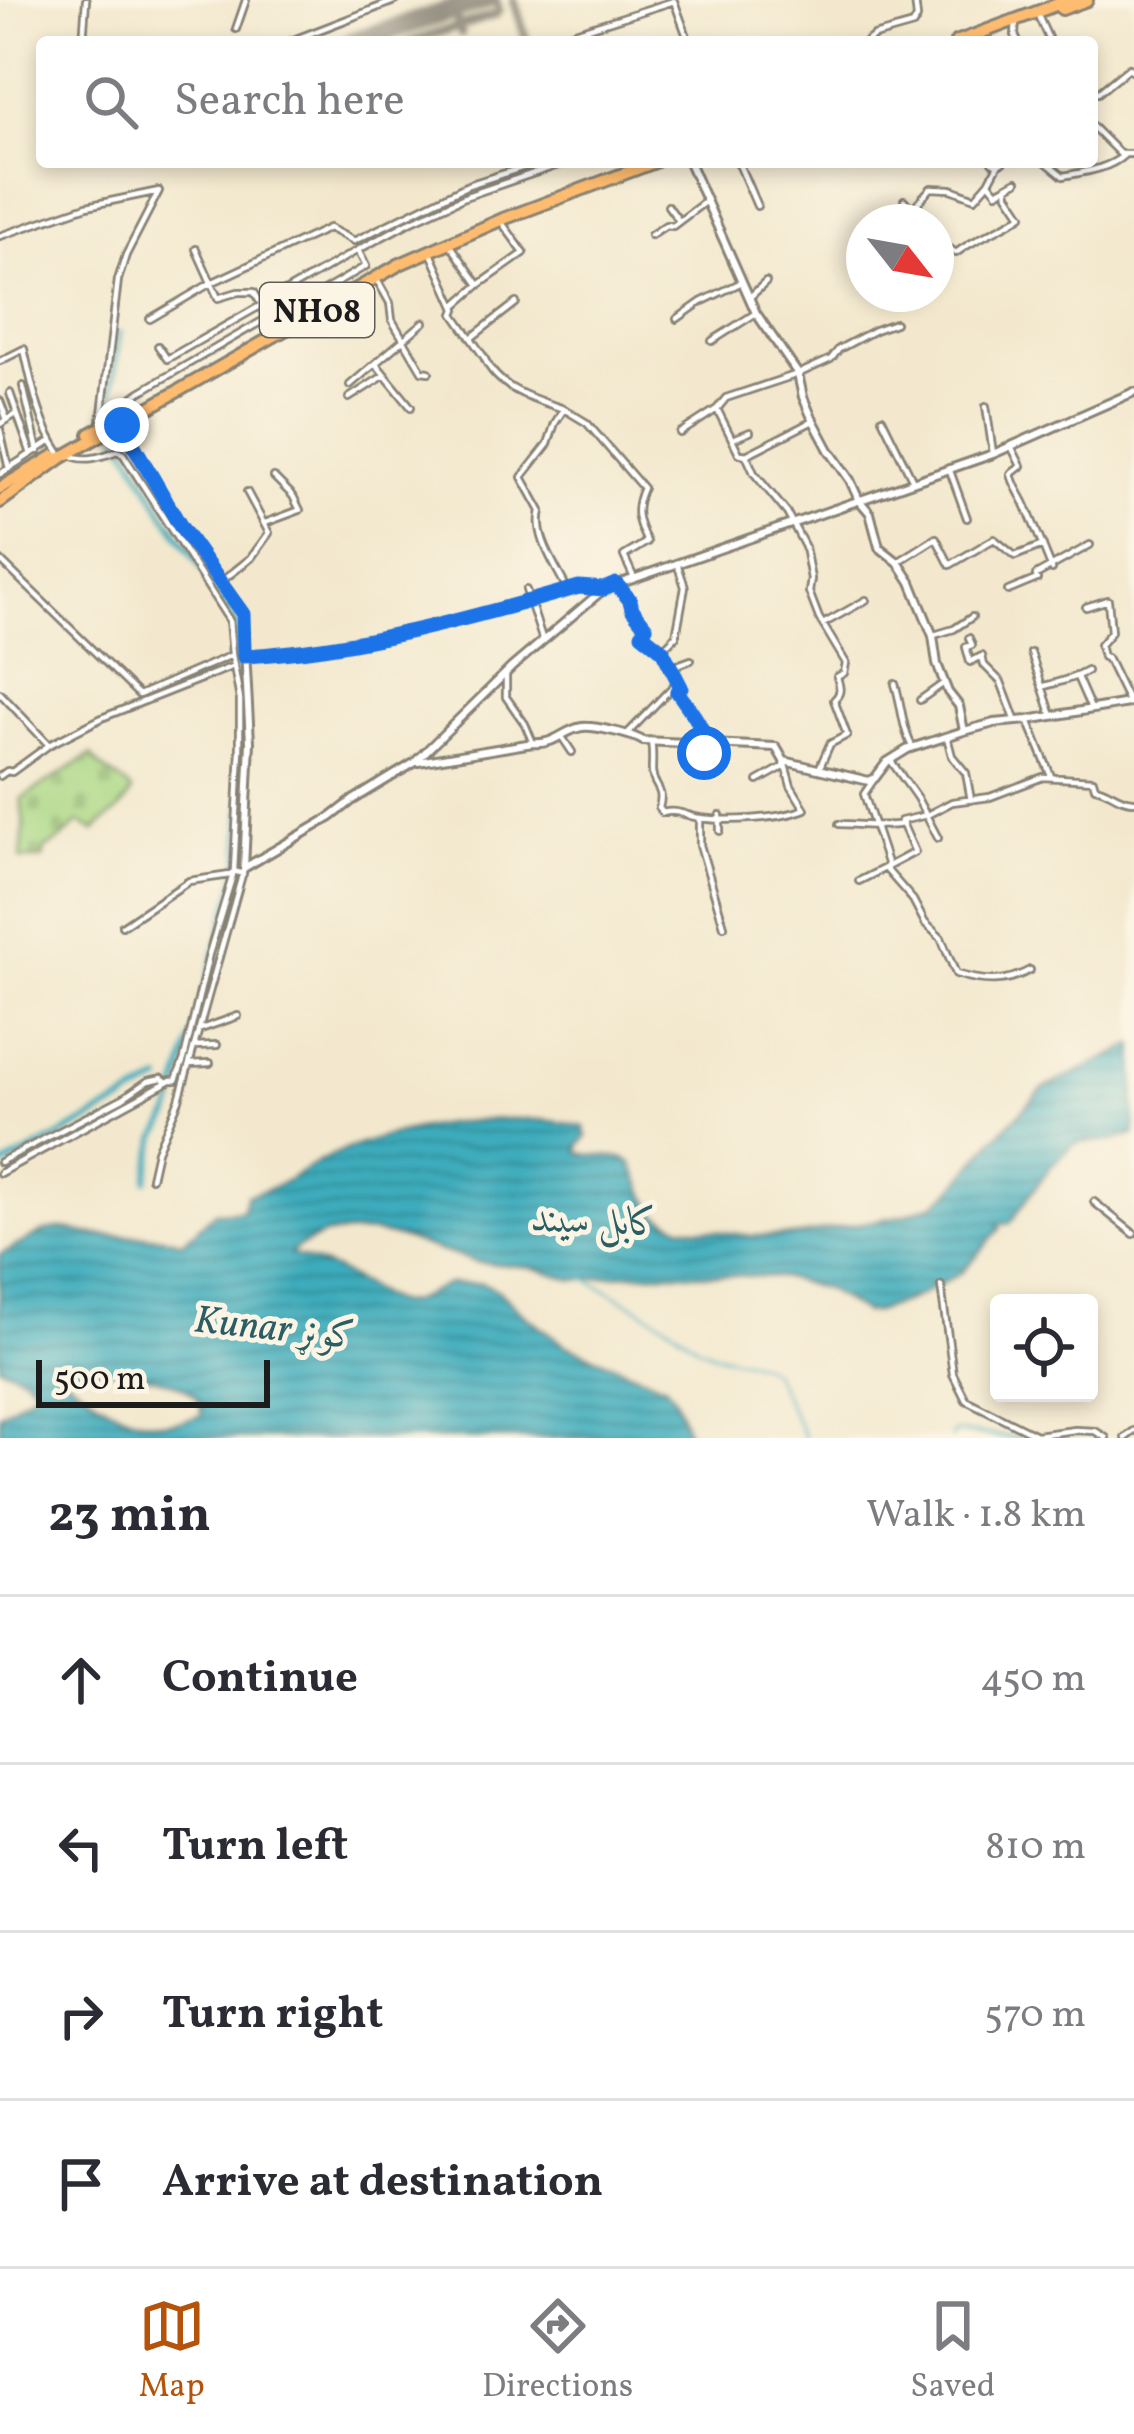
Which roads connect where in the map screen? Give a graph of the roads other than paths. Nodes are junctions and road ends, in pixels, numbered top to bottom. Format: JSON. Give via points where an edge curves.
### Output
{"nodes":[{"id":1,"x":86,"y":0,"type":"edge"},
{"id":2,"x":246,"y":0,"type":"edge"},
{"id":3,"x":397,"y":0,"type":"edge"},
{"id":4,"x":915,"y":0,"type":"edge"},
{"id":5,"x":1069,"y":0,"type":"edge"},
{"id":6,"x":1088,"y":0,"type":"edge"},
{"id":7,"x":1039,"y":18,"type":"junction"},
{"id":8,"x":1016,"y":23,"type":"junction"},
{"id":9,"x":236,"y":29,"type":"dead end"},
{"id":10,"x":83,"y":36,"type":"edge"},
{"id":11,"x":304,"y":36,"type":"edge"},
{"id":12,"x":566,"y":36,"type":"edge"},
{"id":13,"x":687,"y":36,"type":"edge"},
{"id":14,"x":874,"y":36,"type":"edge"},
{"id":15,"x":975,"y":36,"type":"edge"},
{"id":16,"x":988,"y":36,"type":"edge"},
{"id":17,"x":1015,"y":36,"type":"edge"},
{"id":18,"x":1047,"y":36,"type":"edge"},
{"id":19,"x":1134,"y":72,"type":"edge"},
{"id":20,"x":1098,"y":93,"type":"edge"},
{"id":21,"x":1098,"y":132,"type":"edge"},
{"id":22,"x":1134,"y":154,"type":"edge"},
{"id":23,"x":1124,"y":155,"type":"junction"},
{"id":24,"x":521,"y":168,"type":"edge"},
{"id":25,"x":549,"y":168,"type":"edge"},
{"id":26,"x":619,"y":168,"type":"edge"},
{"id":27,"x":639,"y":168,"type":"edge"},
{"id":28,"x":691,"y":168,"type":"edge"},
{"id":29,"x":741,"y":168,"type":"edge"},
{"id":30,"x":996,"y":168,"type":"edge"},
{"id":31,"x":1053,"y":168,"type":"edge"},
{"id":32,"x":1098,"y":168,"type":"edge"},
{"id":33,"x":1098,"y":168,"type":"edge"},
{"id":34,"x":1017,"y":181,"type":"dead end"},
{"id":35,"x":989,"y":182,"type":"junction"},
{"id":36,"x":1007,"y":187,"type":"junction"},
{"id":37,"x":706,"y":200,"type":"junction"},
{"id":38,"x":904,"y":200,"type":"dead end"},
{"id":39,"x":909,"y":204,"type":"edge"},
{"id":40,"x":917,"y":204,"type":"edge"},
{"id":41,"x":668,"y":206,"type":"dead end"},
{"id":42,"x":757,"y":206,"type":"dead end"},
{"id":43,"x":500,"y":220,"type":"junction"},
{"id":44,"x":679,"y":221,"type":"junction"},
{"id":45,"x":651,"y":235,"type":"dead end"},
{"id":46,"x":0,"y":236,"type":"edge"},
{"id":47,"x":449,"y":242,"type":"junction"},
{"id":48,"x":196,"y":249,"type":"dead end"},
{"id":49,"x":358,"y":250,"type":"junction"},
{"id":50,"x":430,"y":250,"type":"junction"},
{"id":51,"x":954,"y":252,"type":"edge"},
{"id":52,"x":376,"y":278,"type":"junction"},
{"id":53,"x":742,"y":282,"type":"junction"},
{"id":54,"x":766,"y":282,"type":"dead end"},
{"id":55,"x":211,"y":283,"type":"junction"},
{"id":56,"x":479,"y":284,"type":"junction"},
{"id":57,"x":749,"y":298,"type":"junction"},
{"id":58,"x":515,"y":303,"type":"dead end"},
{"id":59,"x":263,"y":305,"type":"junction"},
{"id":60,"x":455,"y":307,"type":"junction"},
{"id":61,"x":756,"y":314,"type":"junction"},
{"id":62,"x":269,"y":316,"type":"junction"},
{"id":63,"x":150,"y":319,"type":"dead end"},
{"id":64,"x":677,"y":320,"type":"dead end"},
{"id":65,"x":424,"y":322,"type":"dead end"},
{"id":66,"x":896,"y":323,"type":"dead end"},
{"id":67,"x":471,"y":338,"type":"junction"},
{"id":68,"x":403,"y":341,"type":"junction"},
{"id":69,"x":712,"y":341,"type":"dead end"},
{"id":70,"x":158,"y":346,"type":"dead end"},
{"id":71,"x":0,"y":361,"type":"edge"},
{"id":72,"x":376,"y":364,"type":"junction"},
{"id":73,"x":429,"y":373,"type":"dead end"},
{"id":74,"x":798,"y":374,"type":"junction"},
{"id":75,"x":385,"y":375,"type":"junction"},
{"id":76,"x":350,"y":385,"type":"dead end"},
{"id":77,"x":22,"y":386,"type":"dead end"},
{"id":78,"x":1134,"y":392,"type":"edge"},
{"id":79,"x":10,"y":393,"type":"dead end"},
{"id":80,"x":349,"y":398,"type":"dead end"},
{"id":81,"x":0,"y":401,"type":"edge"},
{"id":82,"x":37,"y":403,"type":"junction"},
{"id":83,"x":411,"y":406,"type":"dead end"},
{"id":84,"x":986,"y":406,"type":"dead end"},
{"id":85,"x":27,"y":408,"type":"junction"},
{"id":86,"x":564,"y":409,"type":"junction"},
{"id":87,"x":717,"y":409,"type":"junction"},
{"id":88,"x":19,"y":413,"type":"junction"},
{"id":89,"x":124,"y":417,"type":"junction"},
{"id":90,"x":882,"y":418,"type":"dead end"},
{"id":91,"x":813,"y":421,"type":"junction"},
{"id":92,"x":2,"y":425,"type":"edge"},
{"id":93,"x":101,"y":428,"type":"junction"},
{"id":94,"x":750,"y":432,"type":"dead end"},
{"id":95,"x":680,"y":433,"type":"dead end"},
{"id":96,"x":733,"y":439,"type":"junction"},
{"id":97,"x":1011,"y":446,"type":"junction"},
{"id":98,"x":61,"y":449,"type":"junction"},
{"id":99,"x":35,"y":452,"type":"junction"},
{"id":100,"x":993,"y":454,"type":"junction"},
{"id":101,"x":746,"y":455,"type":"junction"},
{"id":102,"x":950,"y":468,"type":"junction"},
{"id":103,"x":9,"y":469,"type":"junction"},
{"id":104,"x":274,"y":477,"type":"dead end"},
{"id":105,"x":1,"y":478,"type":"edge"},
{"id":106,"x":913,"y":481,"type":"junction"},
{"id":107,"x":248,"y":492,"type":"dead end"},
{"id":108,"x":859,"y":500,"type":"junction"},
{"id":109,"x":0,"y":502,"type":"edge"},
{"id":110,"x":967,"y":518,"type":"dead end"},
{"id":111,"x":265,"y":523,"type":"junction"},
{"id":112,"x":793,"y":524,"type":"junction"},
{"id":113,"x":1043,"y":545,"type":"junction"},
{"id":114,"x":1090,"y":545,"type":"dead end"},
{"id":115,"x":0,"y":560,"type":"edge"},
{"id":116,"x":677,"y":562,"type":"junction"},
{"id":117,"x":898,"y":562,"type":"junction"},
{"id":118,"x":1051,"y":567,"type":"junction"},
{"id":119,"x":634,"y":578,"type":"junction"},
{"id":120,"x":220,"y":583,"type":"junction"},
{"id":121,"x":616,"y":584,"type":"junction"},
{"id":122,"x":604,"y":589,"type":"junction"},
{"id":123,"x":526,"y":590,"type":"dead end"},
{"id":124,"x":568,"y":590,"type":"junction"},
{"id":125,"x":1008,"y":591,"type":"dead end"},
{"id":126,"x":529,"y":600,"type":"junction"},
{"id":127,"x":866,"y":600,"type":"dead end"},
{"id":128,"x":1086,"y":607,"type":"dead end"},
{"id":129,"x":972,"y":617,"type":"dead end"},
{"id":130,"x":823,"y":625,"type":"junction"},
{"id":131,"x":932,"y":635,"type":"junction"},
{"id":132,"x":969,"y":638,"type":"dead end"},
{"id":133,"x":543,"y":641,"type":"junction"},
{"id":134,"x":662,"y":650,"type":"junction"},
{"id":135,"x":1031,"y":652,"type":"dead end"},
{"id":136,"x":232,"y":656,"type":"junction"},
{"id":137,"x":244,"y":656,"type":"junction"},
{"id":138,"x":692,"y":660,"type":"dead end"},
{"id":139,"x":233,"y":667,"type":"junction"},
{"id":140,"x":669,"y":668,"type":"junction"},
{"id":141,"x":1087,"y":670,"type":"dead end"},
{"id":142,"x":506,"y":673,"type":"junction"},
{"id":143,"x":1077,"y":676,"type":"junction"},
{"id":144,"x":677,"y":682,"type":"junction"},
{"id":145,"x":944,"y":683,"type":"junction"},
{"id":146,"x":896,"y":684,"type":"dead end"},
{"id":147,"x":1042,"y":687,"type":"junction"},
{"id":148,"x":0,"y":693,"type":"edge"},
{"id":149,"x":920,"y":700,"type":"dead end"},
{"id":150,"x":1132,"y":703,"type":"edge"},
{"id":151,"x":1090,"y":709,"type":"junction"},
{"id":152,"x":1052,"y":716,"type":"junction"},
{"id":153,"x":1015,"y":720,"type":"junction"},
{"id":154,"x":1028,"y":720,"type":"junction"},
{"id":155,"x":964,"y":731,"type":"junction"},
{"id":156,"x":628,"y":733,"type":"junction"},
{"id":157,"x":946,"y":736,"type":"junction"},
{"id":158,"x":562,"y":737,"type":"junction"},
{"id":159,"x":651,"y":741,"type":"junction"},
{"id":160,"x":704,"y":742,"type":"junction"},
{"id":161,"x":533,"y":743,"type":"junction"},
{"id":162,"x":50,"y":745,"type":"junction"},
{"id":163,"x":913,"y":748,"type":"junction"},
{"id":164,"x":572,"y":752,"type":"dead end"},
{"id":165,"x":784,"y":761,"type":"junction"},
{"id":166,"x":891,"y":761,"type":"junction"},
{"id":167,"x":415,"y":763,"type":"junction"},
{"id":168,"x":819,"y":769,"type":"junction"},
{"id":169,"x":715,"y":772,"type":"dead end"},
{"id":170,"x":0,"y":776,"type":"edge"},
{"id":171,"x":875,"y":778,"type":"junction"},
{"id":172,"x":1052,"y":778,"type":"junction"},
{"id":173,"x":758,"y":781,"type":"dead end"},
{"id":174,"x":971,"y":800,"type":"junction"},
{"id":175,"x":1134,"y":800,"type":"edge"},
{"id":176,"x":927,"y":815,"type":"junction"},
{"id":177,"x":719,"y":817,"type":"junction"},
{"id":178,"x":700,"y":818,"type":"junction"},
{"id":179,"x":872,"y":822,"type":"junction"},
{"id":180,"x":839,"y":824,"type":"dead end"},
{"id":181,"x":903,"y":824,"type":"junction"},
{"id":182,"x":720,"y":831,"type":"dead end"},
{"id":183,"x":938,"y":838,"type":"dead end"},
{"id":184,"x":886,"y":867,"type":"junction"},
{"id":185,"x":234,"y":871,"type":"junction"},
{"id":186,"x":244,"y":871,"type":"junction"},
{"id":187,"x":859,"y":880,"type":"dead end"},
{"id":188,"x":122,"y":926,"type":"dead end"},
{"id":189,"x":724,"y":926,"type":"dead end"},
{"id":190,"x":1030,"y":970,"type":"dead end"},
{"id":191,"x":238,"y":1016,"type":"dead end"},
{"id":192,"x":198,"y":1030,"type":"junction"},
{"id":193,"x":217,"y":1045,"type":"dead end"},
{"id":194,"x":194,"y":1046,"type":"junction"},
{"id":195,"x":210,"y":1063,"type":"dead end"},
{"id":196,"x":189,"y":1064,"type":"junction"},
{"id":197,"x":167,"y":1082,"type":"junction"},
{"id":198,"x":0,"y":1162,"type":"edge"},
{"id":199,"x":0,"y":1173,"type":"edge"},
{"id":200,"x":151,"y":1178,"type":"dead end"},
{"id":201,"x":1094,"y":1202,"type":"dead end"},
{"id":202,"x":1134,"y":1234,"type":"edge"},
{"id":203,"x":941,"y":1286,"type":"dead end"},
{"id":204,"x":1134,"y":1431,"type":"edge"},
{"id":205,"x":1106,"y":1438,"type":"edge"},
{"id":206,"x":1125,"y":1438,"type":"edge"}],
"edges":[{"from":1,"to":10,"type":"street"},
{"from":2,"to":9,"type":"street"},
{"from":3,"to":11,"type":"street"},
{"from":4,"to":14,"type":"street","via":[[913,25]]},
{"from":5,"to":8,"type":"highway"},
{"from":6,"to":7,"type":"highway"},
{"from":7,"to":8,"type":"highway"},
{"from":7,"to":18,"type":"street"},
{"from":8,"to":15,"type":"highway"},
{"from":8,"to":16,"type":"highway"},
{"from":8,"to":17,"type":"street"},
{"from":12,"to":13,"type":"street","via":[[674,1]]},
{"from":19,"to":20,"type":"street"},
{"from":21,"to":23,"type":"street"},
{"from":22,"to":23,"type":"street"},
{"from":23,"to":33,"type":"street"},
{"from":24,"to":55,"type":"street","via":[[354,241],[329,228]]},
{"from":25,"to":49,"type":"street","via":[[467,196]]},
{"from":26,"to":89,"type":"highway","number":"NH08","via":[[398,259]]},
{"from":27,"to":43,"type":"highway","number":"NH08"},
{"from":28,"to":37,"type":"street"},
{"from":29,"to":42,"type":"street"},
{"from":30,"to":35,"type":"street"},
{"from":31,"to":32,"type":"street","via":[[1063,176]]},
{"from":34,"to":36,"type":"street"},
{"from":35,"to":36,"type":"street","via":[[997,193]]},
{"from":35,"to":40,"type":"street","via":[[975,199],[931,188]]},
{"from":36,"to":51,"type":"street","via":[[1022,214]]},
{"from":37,"to":44,"type":"street"},
{"from":37,"to":53,"type":"street"},
{"from":38,"to":39,"type":"street"},
{"from":41,"to":44,"type":"street"},
{"from":43,"to":47,"type":"highway","number":"NH08"},
{"from":43,"to":56,"type":"street","via":[[524,254]]},
{"from":44,"to":45,"type":"street"},
{"from":46,"to":93,"type":"street","via":[[159,191],[118,280]]},
{"from":47,"to":50,"type":"highway","number":"NH08"},
{"from":47,"to":56,"type":"street"},
{"from":48,"to":55,"type":"street"},
{"from":49,"to":59,"type":"street"},
{"from":49,"to":62,"type":"street","via":[[366,266]]},
{"from":50,"to":52,"type":"highway","number":"NH08"},
{"from":50,"to":60,"type":"street"},
{"from":52,"to":68,"type":"street"},
{"from":52,"to":89,"type":"highway","number":"NH08"},
{"from":53,"to":57,"type":"street"},
{"from":53,"to":64,"type":"street"},
{"from":54,"to":57,"type":"street"},
{"from":55,"to":59,"type":"street","via":[[218,298],[254,292]]},
{"from":55,"to":63,"type":"street"},
{"from":56,"to":60,"type":"street"},
{"from":57,"to":61,"type":"street"},
{"from":58,"to":67,"type":"street"},
{"from":59,"to":62,"type":"street"},
{"from":59,"to":70,"type":"street","via":[[167,358]]},
{"from":60,"to":67,"type":"street"},
{"from":61,"to":69,"type":"street"},
{"from":61,"to":74,"type":"street"},
{"from":62,"to":89,"type":"street","via":[[140,392],[124,404]]},
{"from":65,"to":68,"type":"street"},
{"from":66,"to":74,"type":"street"},
{"from":67,"to":86,"type":"street","via":[[504,383]]},
{"from":68,"to":72,"type":"street"},
{"from":68,"to":73,"type":"street"},
{"from":71,"to":82,"type":"street","via":[[24,349]]},
{"from":72,"to":75,"type":"street"},
{"from":72,"to":76,"type":"street"},
{"from":74,"to":87,"type":"street","via":[[726,398]]},
{"from":74,"to":91,"type":"street"},
{"from":75,"to":80,"type":"street"},
{"from":75,"to":83,"type":"street"},
{"from":77,"to":85,"type":"street"},
{"from":78,"to":97,"type":"street"},
{"from":79,"to":88,"type":"street"},
{"from":81,"to":92,"type":"street"},
{"from":82,"to":85,"type":"street"},
{"from":82,"to":98,"type":"street"},
{"from":84,"to":100,"type":"street"},
{"from":85,"to":88,"type":"street"},
{"from":85,"to":99,"type":"street"},
{"from":86,"to":119,"type":"street","via":[[587,423],[643,488],[636,518],[647,542],[624,556]]},
{"from":86,"to":124,"type":"street","via":[[522,477]]},
{"from":87,"to":95,"type":"street"},
{"from":87,"to":96,"type":"street"},
{"from":88,"to":92,"type":"street"},
{"from":88,"to":99,"type":"street"},
{"from":89,"to":93,"type":"highway","number":"NH08"},
{"from":89,"to":98,"type":"highway","number":"NH08"},
{"from":89,"to":120,"type":"street"},
{"from":90,"to":106,"type":"street"},
{"from":91,"to":101,"type":"street"},
{"from":91,"to":108,"type":"street"},
{"from":92,"to":103,"type":"street"},
{"from":93,"to":98,"type":"highway","number":"NH08"},
{"from":94,"to":96,"type":"street"},
{"from":96,"to":101,"type":"street"},
{"from":97,"to":100,"type":"street"},
{"from":97,"to":113,"type":"street","via":[[1021,466],[1011,475],[1015,490]]},
{"from":98,"to":99,"type":"street"},
{"from":98,"to":105,"type":"highway","number":"NH08"},
{"from":98,"to":109,"type":"highway","number":"NH08"},
{"from":98,"to":136,"type":"street","via":[[76,458],[123,454],[229,620]]},
{"from":99,"to":103,"type":"street"},
{"from":100,"to":102,"type":"street"},
{"from":101,"to":112,"type":"street"},
{"from":102,"to":106,"type":"street"},
{"from":102,"to":110,"type":"street"},
{"from":103,"to":105,"type":"street"},
{"from":104,"to":111,"type":"street","via":[[300,510]]},
{"from":106,"to":108,"type":"street"},
{"from":107,"to":111,"type":"street"},
{"from":108,"to":112,"type":"street"},
{"from":108,"to":117,"type":"street","via":[[879,547]]},
{"from":111,"to":120,"type":"street","via":[[269,533],[251,558]]},
{"from":112,"to":116,"type":"street"},
{"from":112,"to":130,"type":"street"},
{"from":113,"to":117,"type":"street","via":[[1015,556],[994,538],[950,565],[936,538]]},
{"from":113,"to":118,"type":"street"},
{"from":114,"to":118,"type":"street"},
{"from":115,"to":136,"type":"street","via":[[139,695]]},
{"from":116,"to":119,"type":"street"},
{"from":116,"to":134,"type":"street","via":[[685,587],[676,636]]},
{"from":117,"to":131,"type":"street"},
{"from":118,"to":125,"type":"street"},
{"from":119,"to":121,"type":"street"},
{"from":120,"to":137,"type":"street","via":[[243,614]]},
{"from":121,"to":122,"type":"street"},
{"from":121,"to":134,"type":"street","via":[[646,627],[642,634]]},
{"from":122,"to":124,"type":"street"},
{"from":122,"to":133,"type":"street"},
{"from":123,"to":126,"type":"street"},
{"from":124,"to":126,"type":"street"},
{"from":126,"to":133,"type":"street"},
{"from":126,"to":137,"type":"street","via":[[395,634]]},
{"from":127,"to":130,"type":"street"},
{"from":128,"to":150,"type":"street","via":[[1108,600],[1111,632],[1100,645]]},
{"from":129,"to":131,"type":"street"},
{"from":130,"to":168,"type":"street","via":[[846,663],[834,700],[847,735],[830,744]]},
{"from":131,"to":145,"type":"street"},
{"from":132,"to":153,"type":"street","via":[[970,662],[982,656]]},
{"from":133,"to":142,"type":"street"},
{"from":134,"to":140,"type":"street"},
{"from":135,"to":147,"type":"street"},
{"from":136,"to":139,"type":"street"},
{"from":137,"to":186,"type":"street"},
{"from":138,"to":140,"type":"street"},
{"from":139,"to":162,"type":"street"},
{"from":139,"to":185,"type":"street","via":[[240,750]]},
{"from":140,"to":144,"type":"street"},
{"from":141,"to":143,"type":"street"},
{"from":142,"to":161,"type":"street","via":[[506,697]]},
{"from":142,"to":167,"type":"street"},
{"from":143,"to":147,"type":"street"},
{"from":143,"to":151,"type":"street"},
{"from":144,"to":156,"type":"street"},
{"from":144,"to":160,"type":"street"},
{"from":145,"to":149,"type":"street"},
{"from":145,"to":155,"type":"street"},
{"from":146,"to":163,"type":"street"},
{"from":147,"to":152,"type":"street"},
{"from":148,"to":162,"type":"street"},
{"from":150,"to":151,"type":"street"},
{"from":151,"to":152,"type":"street"},
{"from":152,"to":154,"type":"street"},
{"from":153,"to":154,"type":"street"},
{"from":153,"to":155,"type":"street"},
{"from":154,"to":172,"type":"street"},
{"from":155,"to":157,"type":"street"},
{"from":156,"to":158,"type":"street","via":[[583,727]]},
{"from":156,"to":159,"type":"street"},
{"from":157,"to":163,"type":"street"},
{"from":157,"to":174,"type":"street"},
{"from":158,"to":161,"type":"street"},
{"from":158,"to":164,"type":"street"},
{"from":159,"to":160,"type":"street"},
{"from":159,"to":178,"type":"street","via":[[658,808]]},
{"from":160,"to":165,"type":"street","via":[[776,747]]},
{"from":160,"to":169,"type":"street"},
{"from":161,"to":167,"type":"street"},
{"from":162,"to":170,"type":"street"},
{"from":163,"to":166,"type":"street"},
{"from":165,"to":168,"type":"street"},
{"from":165,"to":173,"type":"street"},
{"from":165,"to":177,"type":"street","via":[[805,809]]},
{"from":166,"to":171,"type":"street"},
{"from":166,"to":176,"type":"street"},
{"from":167,"to":186,"type":"street","via":[[402,764]]},
{"from":168,"to":171,"type":"street"},
{"from":171,"to":179,"type":"street","via":[[864,794]]},
{"from":172,"to":174,"type":"street"},
{"from":172,"to":175,"type":"street","via":[[1093,780],[1111,796]]},
{"from":174,"to":176,"type":"street"},
{"from":176,"to":181,"type":"street"},
{"from":176,"to":183,"type":"street"},
{"from":177,"to":178,"type":"street"},
{"from":177,"to":182,"type":"street"},
{"from":178,"to":189,"type":"street"},
{"from":179,"to":180,"type":"street"},
{"from":179,"to":181,"type":"street"},
{"from":179,"to":184,"type":"street"},
{"from":181,"to":184,"type":"street","via":[[916,852]]},
{"from":184,"to":187,"type":"street"},
{"from":184,"to":190,"type":"street","via":[[940,938],[956,974],[995,981]]},
{"from":185,"to":186,"type":"street"},
{"from":185,"to":188,"type":"street","via":[[189,880]]},
{"from":185,"to":197,"type":"street","via":[[184,1058],[176,1080]]},
{"from":186,"to":192,"type":"street"},
{"from":191,"to":192,"type":"street"},
{"from":192,"to":194,"type":"street"},
{"from":193,"to":194,"type":"street"},
{"from":194,"to":196,"type":"street"},
{"from":195,"to":196,"type":"street"},
{"from":196,"to":200,"type":"street"},
{"from":197,"to":198,"type":"street","via":[[148,1081]]},
{"from":197,"to":199,"type":"street"},
{"from":201,"to":202,"type":"street"},
{"from":203,"to":205,"type":"street","via":[[953,1374],[966,1400],[1036,1435],[1075,1430]]},
{"from":204,"to":206,"type":"street"}]}
